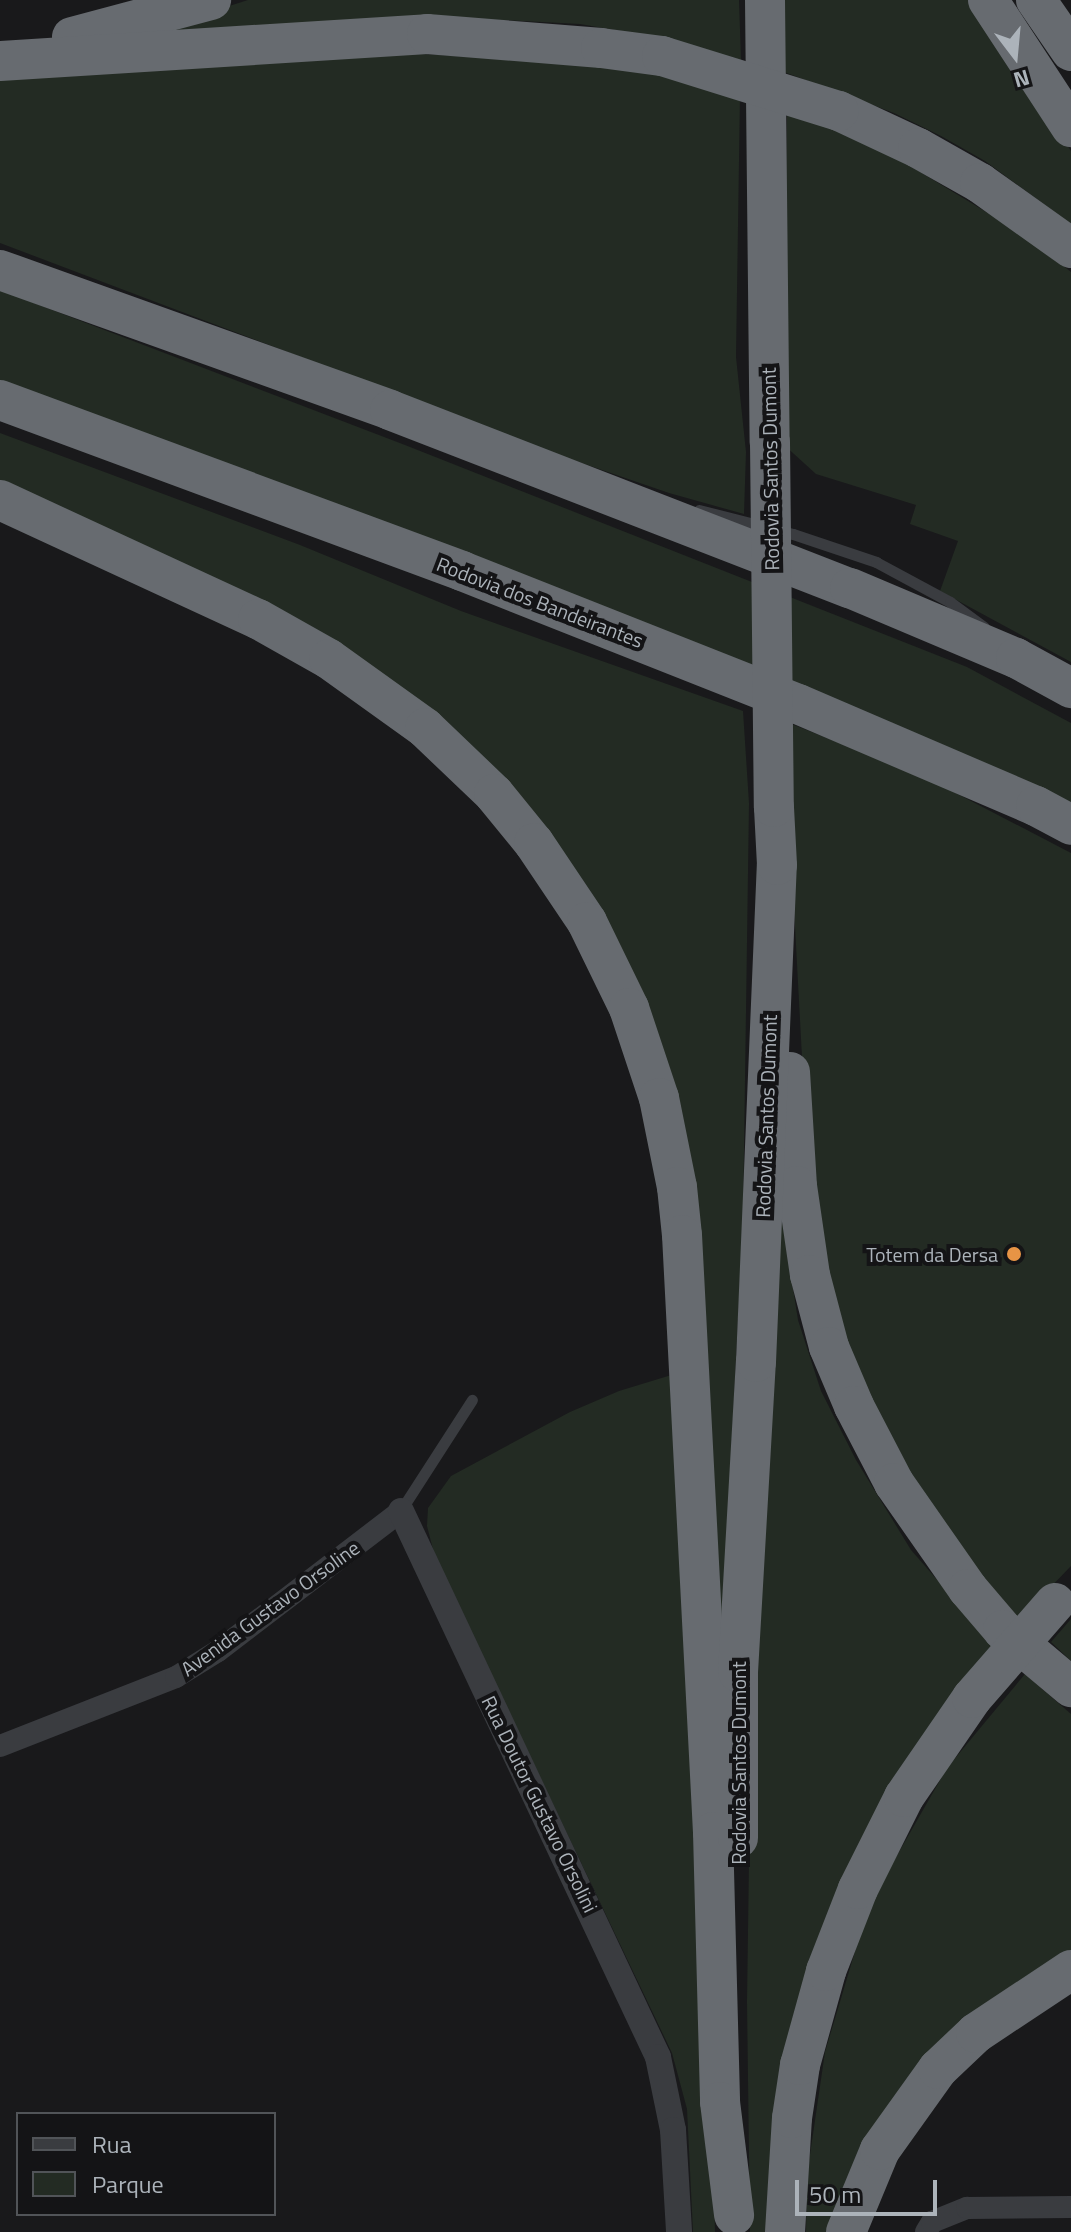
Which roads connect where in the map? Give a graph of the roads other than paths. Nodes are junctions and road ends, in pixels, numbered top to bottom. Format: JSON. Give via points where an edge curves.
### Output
{"nodes":[{"id":1,"x":211,"y":0,"type":"edge"},
{"id":2,"x":765,"y":0,"type":"edge"},
{"id":3,"x":988,"y":0,"type":"edge"},
{"id":4,"x":1036,"y":0,"type":"edge"},
{"id":5,"x":0,"y":50,"type":"edge"},
{"id":6,"x":1071,"y":51,"type":"edge"},
{"id":7,"x":0,"y":61,"type":"edge"},
{"id":8,"x":1071,"y":127,"type":"edge"},
{"id":9,"x":1071,"y":248,"type":"edge"},
{"id":10,"x":0,"y":270,"type":"edge"},
{"id":11,"x":0,"y":400,"type":"edge"},
{"id":12,"x":614,"y":498,"type":"junction"},
{"id":13,"x":0,"y":500,"type":"edge"},
{"id":14,"x":1016,"y":658,"type":"junction"},
{"id":15,"x":1071,"y":688,"type":"edge"},
{"id":16,"x":1071,"y":825,"type":"edge"},
{"id":17,"x":777,"y":865,"type":"junction"},
{"id":18,"x":472,"y":1400,"type":"dead end"},
{"id":19,"x":401,"y":1511,"type":"junction"},
{"id":20,"x":1063,"y":1594,"type":"edge"},
{"id":21,"x":1071,"y":1687,"type":"edge"},
{"id":22,"x":0,"y":1746,"type":"edge"},
{"id":23,"x":1071,"y":1970,"type":"edge"},
{"id":24,"x":1071,"y":2207,"type":"edge"},
{"id":25,"x":734,"y":2224,"type":"edge"},
{"id":26,"x":929,"y":2227,"type":"edge"},
{"id":27,"x":679,"y":2232,"type":"edge"},
{"id":28,"x":785,"y":2232,"type":"edge"},
{"id":29,"x":846,"y":2232,"type":"edge"}],
"edges":[{"from":1,"to":5,"type":"highway","via":[[105,30]]},
{"from":2,"to":17,"type":"highway","name":"Rodovia Santos Dumont","bridge":true},
{"from":3,"to":8,"type":"highway"},
{"from":4,"to":6,"type":"highway"},
{"from":7,"to":9,"type":"highway","bridge":true,"via":[[427,34],[662,56],[839,111],[918,148],[980,183]]},
{"from":10,"to":12,"type":"highway","via":[[390,410]]},
{"from":11,"to":16,"type":"highway","name":"Rodovia dos Bandeirantes","via":[[462,571],[798,704]]},
{"from":12,"to":14,"type":"highway"},
{"from":12,"to":14,"type":"lane","via":[[793,534],[876,562],[950,602]]},
{"from":13,"to":25,"type":"highway","via":[[258,619],[329,659],[425,728],[494,794],[534,843],[587,922],[629,1008],[659,1098],[682,1235],[713,1832],[720,2102]]},
{"from":14,"to":15,"type":"highway"},
{"from":17,"to":21,"type":"highway","via":[[797,1186],[810,1275],[829,1347],[894,1483],[933,1541],[1003,1630]]},
{"from":17,"to":25,"type":"highway","name":"Rodovia Santos Dumont","via":[[738,1659]]},
{"from":18,"to":19,"type":"lane"},
{"from":19,"to":22,"type":"street","name":"Avenida Gustavo Orsoline","via":[[218,1651],[176,1677]]},
{"from":19,"to":27,"type":"street","name":"Rua Doutor Gustavo Orsolini","via":[[658,2057],[673,2130]]},
{"from":20,"to":28,"type":"highway","bridge":true,"via":[[972,1698],[904,1797],[858,1889],[826,1971],[800,2065]]},
{"from":23,"to":29,"type":"highway","via":[[976,2033],[938,2069],[880,2150]]},
{"from":24,"to":26,"type":"street","via":[[967,2208]]}]}
